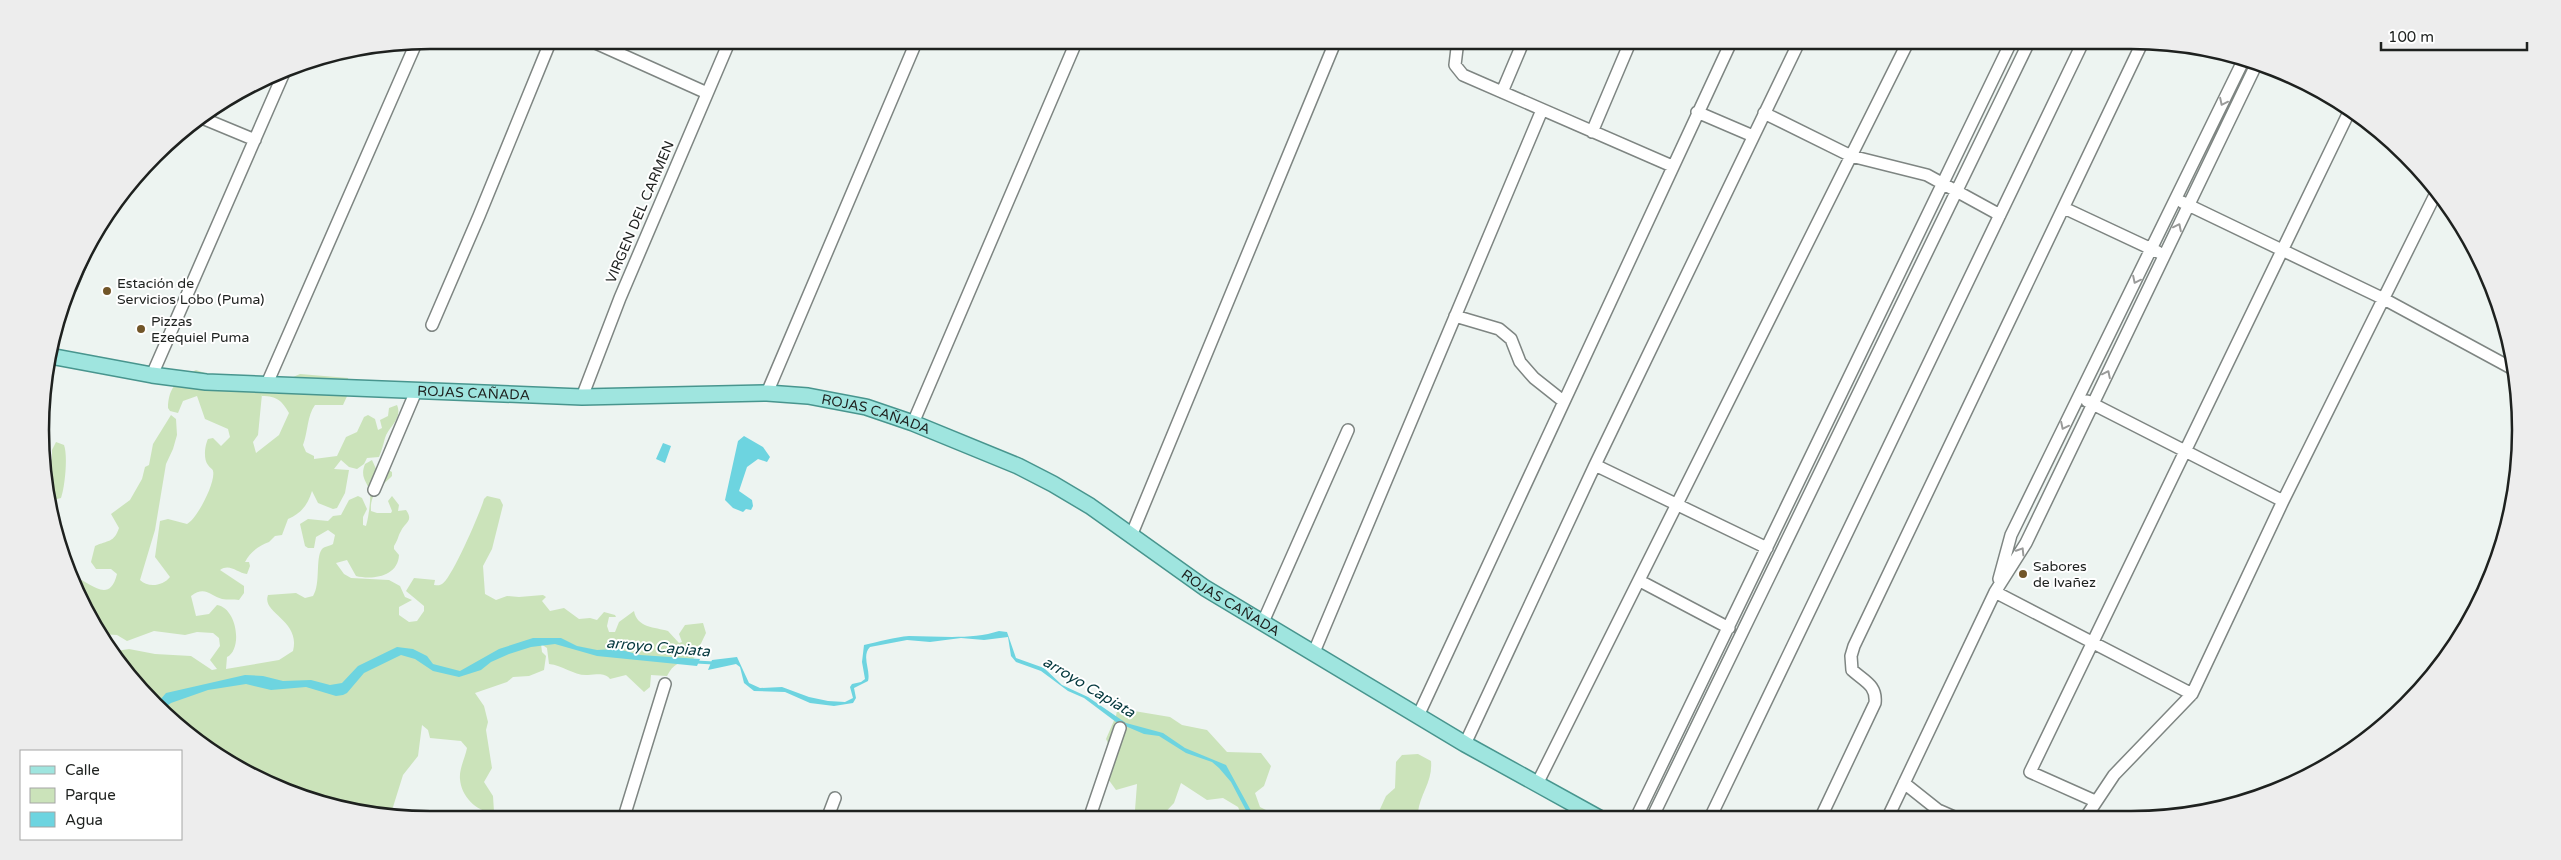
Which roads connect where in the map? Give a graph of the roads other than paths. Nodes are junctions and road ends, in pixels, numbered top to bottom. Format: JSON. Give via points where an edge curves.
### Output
{"nodes":[{"id":1,"x":547,"y":49,"type":"edge"},
{"id":2,"x":609,"y":49,"type":"edge"},
{"id":3,"x":726,"y":49,"type":"edge"},
{"id":4,"x":913,"y":49,"type":"edge"},
{"id":5,"x":1069,"y":49,"type":"edge"},
{"id":6,"x":1332,"y":49,"type":"edge"},
{"id":7,"x":1457,"y":49,"type":"edge"},
{"id":8,"x":1520,"y":49,"type":"edge"},
{"id":9,"x":1627,"y":49,"type":"edge"},
{"id":10,"x":1728,"y":49,"type":"edge"},
{"id":11,"x":1796,"y":49,"type":"edge"},
{"id":12,"x":1904,"y":49,"type":"edge"},
{"id":13,"x":2008,"y":49,"type":"edge"},
{"id":14,"x":2026,"y":49,"type":"edge"},
{"id":15,"x":2080,"y":49,"type":"edge"},
{"id":16,"x":2138,"y":49,"type":"edge"},
{"id":17,"x":413,"y":50,"type":"edge"},
{"id":18,"x":2241,"y":65,"type":"edge"},
{"id":19,"x":2254,"y":69,"type":"edge"},
{"id":20,"x":281,"y":79,"type":"edge"},
{"id":21,"x":707,"y":92,"type":"junction"},
{"id":22,"x":1502,"y":92,"type":"junction"},
{"id":23,"x":1542,"y":110,"type":"junction"},
{"id":24,"x":1698,"y":112,"type":"junction"},
{"id":25,"x":1764,"y":113,"type":"junction"},
{"id":26,"x":2347,"y":116,"type":"edge"},
{"id":27,"x":208,"y":120,"type":"edge"},
{"id":28,"x":1592,"y":132,"type":"junction"},
{"id":29,"x":1753,"y":136,"type":"junction"},
{"id":30,"x":255,"y":140,"type":"junction"},
{"id":31,"x":1851,"y":156,"type":"junction"},
{"id":32,"x":1672,"y":166,"type":"junction"},
{"id":33,"x":1943,"y":184,"type":"junction"},
{"id":34,"x":1956,"y":191,"type":"junction"},
{"id":35,"x":2433,"y":198,"type":"edge"},
{"id":36,"x":2176,"y":199,"type":"junction"},
{"id":37,"x":2188,"y":205,"type":"junction"},
{"id":38,"x":2064,"y":208,"type":"junction"},
{"id":39,"x":2000,"y":215,"type":"junction"},
{"id":40,"x":2152,"y":248,"type":"junction"},
{"id":41,"x":2284,"y":250,"type":"junction"},
{"id":42,"x":2164,"y":255,"type":"junction"},
{"id":43,"x":2384,"y":298,"type":"junction"},
{"id":44,"x":1455,"y":316,"type":"junction"},
{"id":45,"x":432,"y":325,"type":"dead end"},
{"id":46,"x":56,"y":357,"type":"edge"},
{"id":47,"x":2507,"y":365,"type":"edge"},
{"id":48,"x":152,"y":375,"type":"junction"},
{"id":49,"x":266,"y":386,"type":"junction"},
{"id":50,"x":416,"y":391,"type":"junction"},
{"id":51,"x":767,"y":393,"type":"junction"},
{"id":52,"x":2079,"y":397,"type":"junction"},
{"id":53,"x":582,"y":398,"type":"junction"},
{"id":54,"x":1563,"y":402,"type":"junction"},
{"id":55,"x":2093,"y":404,"type":"junction"},
{"id":56,"x":912,"y":423,"type":"junction"},
{"id":57,"x":1348,"y":430,"type":"dead end"},
{"id":58,"x":2187,"y":450,"type":"junction"},
{"id":59,"x":1595,"y":466,"type":"junction"},
{"id":60,"x":374,"y":490,"type":"dead end"},
{"id":61,"x":2283,"y":501,"type":"junction"},
{"id":62,"x":1678,"y":505,"type":"junction"},
{"id":63,"x":1132,"y":536,"type":"junction"},
{"id":64,"x":1767,"y":548,"type":"junction"},
{"id":65,"x":1640,"y":581,"type":"junction"},
{"id":66,"x":1995,"y":592,"type":"junction"},
{"id":67,"x":1263,"y":622,"type":"junction"},
{"id":68,"x":1729,"y":628,"type":"junction"},
{"id":69,"x":2094,"y":644,"type":"junction"},
{"id":70,"x":1314,"y":652,"type":"junction"},
{"id":71,"x":665,"y":684,"type":"dead end"},
{"id":72,"x":2192,"y":694,"type":"junction"},
{"id":73,"x":1418,"y":716,"type":"junction"},
{"id":74,"x":1120,"y":728,"type":"dead end"},
{"id":75,"x":1465,"y":744,"type":"junction"},
{"id":76,"x":1904,"y":783,"type":"junction"},
{"id":77,"x":1537,"y":784,"type":"junction"},
{"id":78,"x":835,"y":798,"type":"dead end"},
{"id":79,"x":2095,"y":801,"type":"junction"},
{"id":80,"x":625,"y":811,"type":"edge"},
{"id":81,"x":830,"y":811,"type":"edge"},
{"id":82,"x":1092,"y":811,"type":"edge"},
{"id":83,"x":1585,"y":811,"type":"edge"},
{"id":84,"x":1639,"y":811,"type":"edge"},
{"id":85,"x":1655,"y":811,"type":"edge"},
{"id":86,"x":1713,"y":811,"type":"edge"},
{"id":87,"x":1824,"y":811,"type":"edge"},
{"id":88,"x":1891,"y":811,"type":"edge"},
{"id":89,"x":1940,"y":811,"type":"edge"},
{"id":90,"x":2089,"y":811,"type":"edge"}],
"edges":[{"from":1,"to":45,"type":"street"},
{"from":2,"to":21,"type":"street"},
{"from":3,"to":21,"type":"street","name":"VIRGEN DEL CARMEN"},
{"from":4,"to":51,"type":"street"},
{"from":5,"to":56,"type":"street"},
{"from":6,"to":63,"type":"street"},
{"from":7,"to":22,"type":"street","via":[[1455,66],[1463,75]]},
{"from":8,"to":22,"type":"street"},
{"from":9,"to":28,"type":"street"},
{"from":10,"to":24,"type":"street"},
{"from":11,"to":25,"type":"street"},
{"from":12,"to":31,"type":"street"},
{"from":13,"to":33,"type":"street"},
{"from":14,"to":34,"type":"street"},
{"from":15,"to":39,"type":"street"},
{"from":16,"to":38,"type":"street"},
{"from":17,"to":49,"type":"street"},
{"from":18,"to":36,"type":"street","one_way":true},
{"from":19,"to":37,"type":"street"},
{"from":20,"to":30,"type":"street"},
{"from":21,"to":53,"type":"street","name":"VIRGEN DEL CARMEN","via":[[620,298]]},
{"from":22,"to":23,"type":"street"},
{"from":23,"to":28,"type":"street"},
{"from":23,"to":44,"type":"street"},
{"from":24,"to":29,"type":"street"},
{"from":24,"to":32,"type":"street"},
{"from":25,"to":29,"type":"street"},
{"from":25,"to":31,"type":"street"},
{"from":26,"to":41,"type":"street"},
{"from":27,"to":30,"type":"street"},
{"from":28,"to":32,"type":"street"},
{"from":29,"to":59,"type":"street"},
{"from":30,"to":48,"type":"street"},
{"from":31,"to":33,"type":"street","via":[[1927,175]]},
{"from":31,"to":62,"type":"street"},
{"from":32,"to":54,"type":"street"},
{"from":33,"to":34,"type":"street"},
{"from":33,"to":64,"type":"street"},
{"from":34,"to":39,"type":"street"},
{"from":34,"to":85,"type":"street"},
{"from":35,"to":43,"type":"street"},
{"from":36,"to":37,"type":"street"},
{"from":36,"to":40,"type":"street"},
{"from":37,"to":41,"type":"street"},
{"from":42,"to":37,"type":"street","one_way":true},
{"from":38,"to":40,"type":"street"},
{"from":38,"to":87,"type":"street","via":[[1854,646],[1852,670],[1872,686],[1876,692],[1875,703]]},
{"from":39,"to":86,"type":"street"},
{"from":40,"to":42,"type":"street"},
{"from":40,"to":52,"type":"street","one_way":true},
{"from":41,"to":43,"type":"street"},
{"from":41,"to":58,"type":"street"},
{"from":55,"to":42,"type":"street","one_way":true},
{"from":43,"to":47,"type":"street"},
{"from":43,"to":61,"type":"street"},
{"from":44,"to":54,"type":"street","via":[[1499,329],[1511,339],[1520,362],[1534,378]]},
{"from":44,"to":70,"type":"street"},
{"from":46,"to":48,"type":"main road","name":"ROJAS CAÑADA"},
{"from":48,"to":49,"type":"main road","name":"ROJAS CAÑADA"},
{"from":49,"to":50,"type":"main road","name":"ROJAS CAÑADA"},
{"from":50,"to":53,"type":"main road","name":"ROJAS CAÑADA"},
{"from":50,"to":60,"type":"street"},
{"from":51,"to":53,"type":"main road","name":"ROJAS CAÑADA"},
{"from":51,"to":56,"type":"main road","name":"ROJAS CAÑADA","via":[[835,400]]},
{"from":52,"to":55,"type":"street"},
{"from":52,"to":66,"type":"street","one_way":true,"via":[[2011,535]]},
{"from":54,"to":73,"type":"street"},
{"from":55,"to":58,"type":"street"},
{"from":66,"to":55,"type":"street","one_way":true,"via":[[2026,543]]},
{"from":56,"to":63,"type":"main road","name":"ROJAS CAÑADA","via":[[1027,470],[1090,506]]},
{"from":57,"to":67,"type":"street"},
{"from":58,"to":61,"type":"street"},
{"from":58,"to":69,"type":"street"},
{"from":59,"to":62,"type":"street"},
{"from":59,"to":75,"type":"street"},
{"from":61,"to":72,"type":"street"},
{"from":62,"to":64,"type":"street"},
{"from":62,"to":65,"type":"street"},
{"from":63,"to":67,"type":"main road","name":"ROJAS CAÑADA","via":[[1205,588]]},
{"from":64,"to":68,"type":"street"},
{"from":65,"to":68,"type":"street"},
{"from":65,"to":77,"type":"street"},
{"from":66,"to":69,"type":"street"},
{"from":66,"to":76,"type":"street"},
{"from":67,"to":70,"type":"main road","name":"ROJAS CAÑADA"},
{"from":68,"to":84,"type":"street"},
{"from":69,"to":72,"type":"street"},
{"from":69,"to":79,"type":"street","via":[[2030,772]]},
{"from":70,"to":73,"type":"main road","name":"ROJAS CAÑADA"},
{"from":71,"to":80,"type":"street"},
{"from":72,"to":79,"type":"street","via":[[2114,775]]},
{"from":73,"to":75,"type":"main road","name":"ROJAS CAÑADA"},
{"from":74,"to":82,"type":"street"},
{"from":75,"to":77,"type":"main road","name":"ROJAS CAÑADA"},
{"from":76,"to":88,"type":"street"},
{"from":76,"to":89,"type":"street"},
{"from":77,"to":83,"type":"main road","name":"ROJAS CAÑADA"},
{"from":78,"to":81,"type":"street"},
{"from":79,"to":90,"type":"street"}]}
